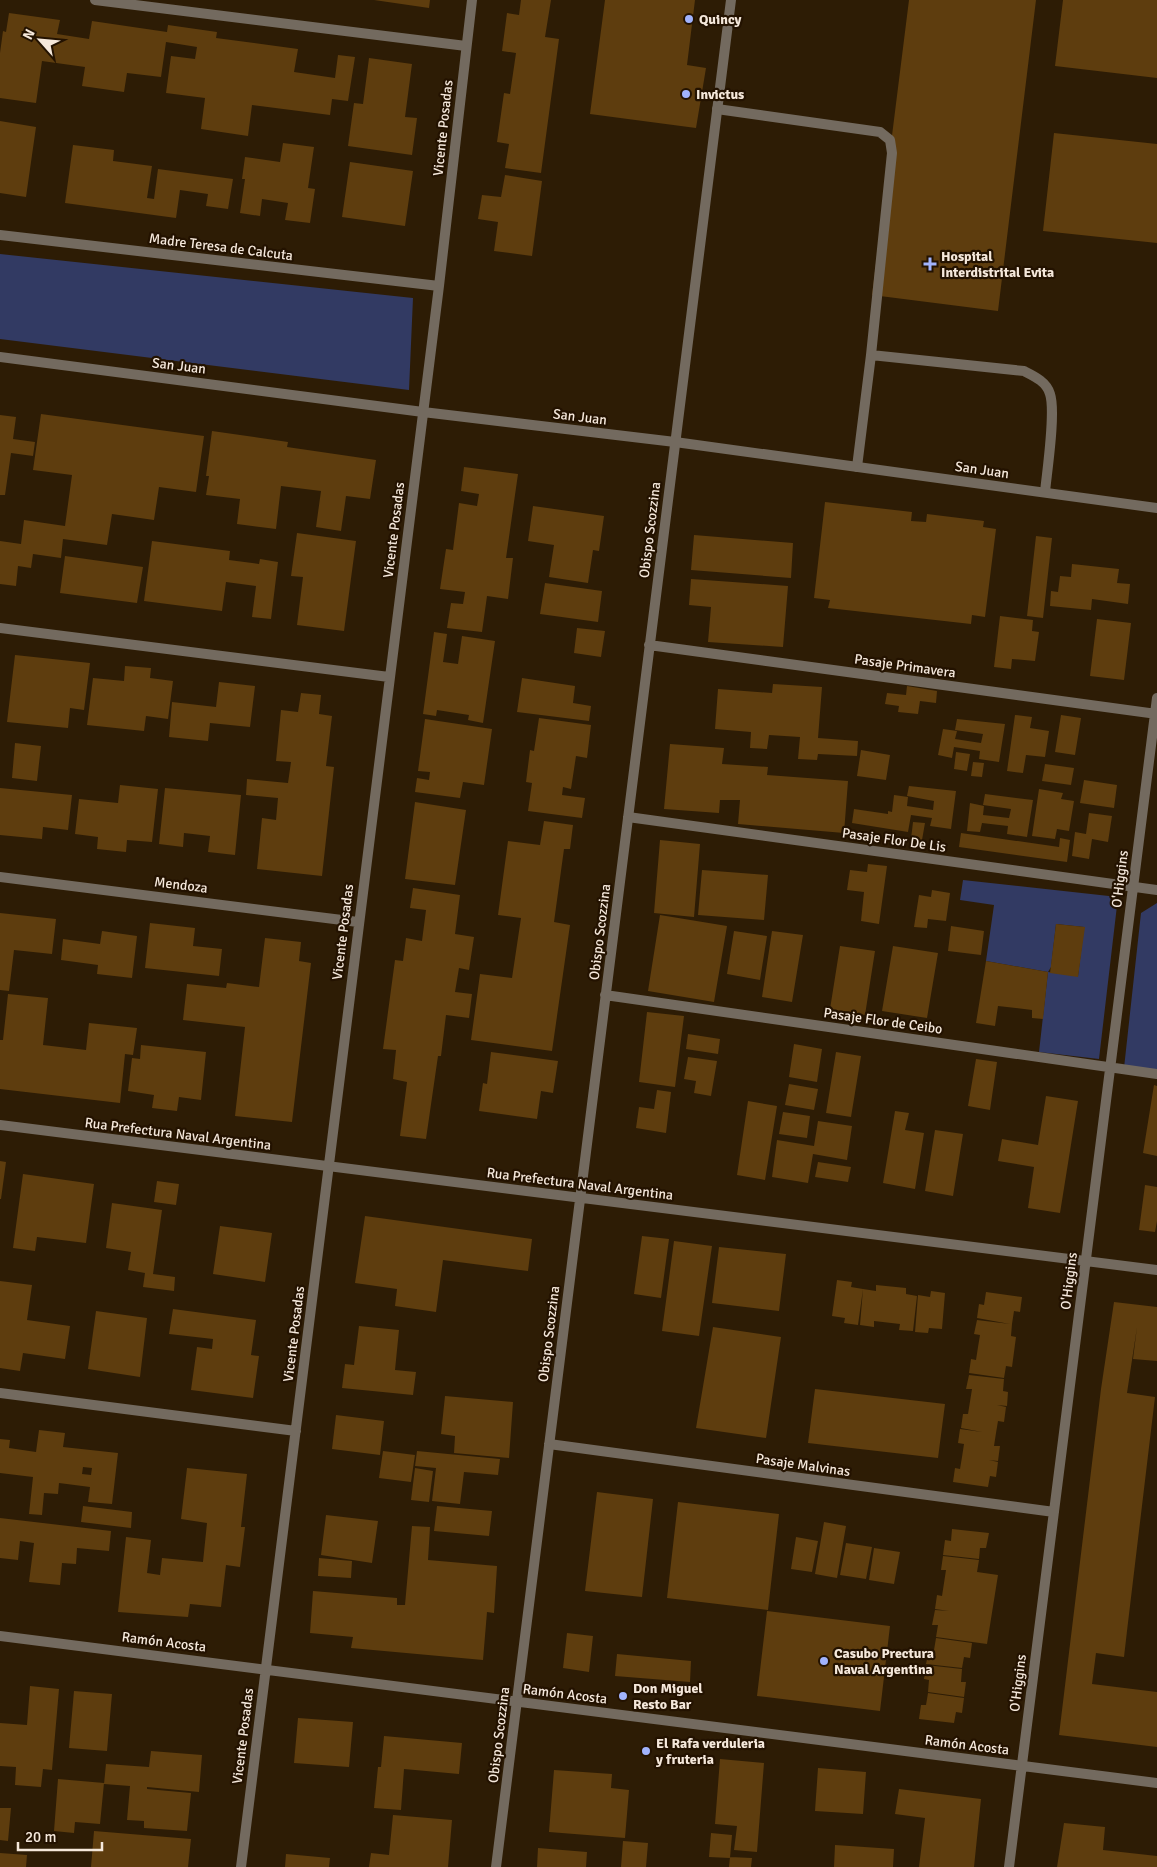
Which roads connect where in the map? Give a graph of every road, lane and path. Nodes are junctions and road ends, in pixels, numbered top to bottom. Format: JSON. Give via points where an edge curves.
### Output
{"nodes":[{"id":1,"x":95,"y":0,"type":"edge"},
{"id":2,"x":472,"y":0,"type":"edge"},
{"id":3,"x":731,"y":0,"type":"edge"},
{"id":4,"x":466,"y":46,"type":"junction"},
{"id":5,"x":717,"y":109,"type":"junction"},
{"id":6,"x":0,"y":236,"type":"edge"},
{"id":7,"x":439,"y":286,"type":"junction"},
{"id":8,"x":872,"y":355,"type":"junction"},
{"id":9,"x":0,"y":357,"type":"edge"},
{"id":10,"x":423,"y":412,"type":"junction"},
{"id":11,"x":675,"y":442,"type":"junction"},
{"id":12,"x":857,"y":467,"type":"junction"},
{"id":13,"x":1045,"y":492,"type":"junction"},
{"id":14,"x":1157,"y":508,"type":"edge"},
{"id":15,"x":0,"y":628,"type":"edge"},
{"id":16,"x":649,"y":645,"type":"junction"},
{"id":17,"x":389,"y":678,"type":"junction"},
{"id":18,"x":1157,"y":698,"type":"edge"},
{"id":19,"x":1156,"y":714,"type":"edge"},
{"id":20,"x":628,"y":818,"type":"junction"},
{"id":21,"x":0,"y":876,"type":"edge"},
{"id":22,"x":1133,"y":887,"type":"junction"},
{"id":23,"x":1157,"y":890,"type":"edge"},
{"id":24,"x":358,"y":922,"type":"junction"},
{"id":25,"x":605,"y":995,"type":"junction"},
{"id":26,"x":1110,"y":1068,"type":"junction"},
{"id":27,"x":1157,"y":1074,"type":"edge"},
{"id":28,"x":0,"y":1125,"type":"edge"},
{"id":29,"x":329,"y":1166,"type":"junction"},
{"id":30,"x":580,"y":1198,"type":"junction"},
{"id":31,"x":1086,"y":1261,"type":"junction"},
{"id":32,"x":1157,"y":1270,"type":"edge"},
{"id":33,"x":0,"y":1393,"type":"edge"},
{"id":34,"x":296,"y":1432,"type":"junction"},
{"id":35,"x":549,"y":1444,"type":"junction"},
{"id":36,"x":1054,"y":1512,"type":"junction"},
{"id":37,"x":0,"y":1636,"type":"edge"},
{"id":38,"x":266,"y":1669,"type":"junction"},
{"id":39,"x":517,"y":1701,"type":"junction"},
{"id":40,"x":1022,"y":1766,"type":"junction"},
{"id":41,"x":1157,"y":1783,"type":"edge"},
{"id":42,"x":241,"y":1867,"type":"edge"},
{"id":43,"x":496,"y":1867,"type":"edge"},
{"id":44,"x":1009,"y":1867,"type":"edge"}],
"edges":[{"from":1,"to":4,"type":"street"},
{"from":2,"to":4,"type":"street","name":"Vicente Posadas"},
{"from":3,"to":5,"type":"street","name":"Obispo Scozzina"},
{"from":4,"to":7,"type":"street","name":"Vicente Posadas"},
{"from":5,"to":8,"type":"street","via":[[880,132],[890,140],[892,153]]},
{"from":5,"to":11,"type":"street","name":"Obispo Scozzina"},
{"from":6,"to":7,"type":"street","name":"Madre Teresa de Calcuta"},
{"from":7,"to":10,"type":"street","name":"Vicente Posadas"},
{"from":8,"to":12,"type":"street"},
{"from":8,"to":13,"type":"street","via":[[1024,371],[1040,380],[1050,393],[1052,412]]},
{"from":9,"to":10,"type":"street","name":"San Juan"},
{"from":10,"to":11,"type":"street","name":"San Juan"},
{"from":10,"to":17,"type":"street","name":"Vicente Posadas"},
{"from":11,"to":12,"type":"street","name":"San Juan"},
{"from":11,"to":16,"type":"street","name":"Obispo Scozzina"},
{"from":12,"to":13,"type":"street","name":"San Juan"},
{"from":13,"to":14,"type":"street","name":"San Juan"},
{"from":15,"to":17,"type":"street"},
{"from":16,"to":19,"type":"street","name":"Pasaje Primavera"},
{"from":16,"to":20,"type":"street","name":"Obispo Scozzina"},
{"from":17,"to":24,"type":"street","name":"Vicente Posadas"},
{"from":18,"to":19,"type":"street","name":"O'Higgins"},
{"from":19,"to":22,"type":"street","name":"O'Higgins"},
{"from":20,"to":22,"type":"street","name":"Pasaje Flor De Lis"},
{"from":20,"to":25,"type":"street","name":"Obispo Scozzina"},
{"from":21,"to":24,"type":"street","name":"Mendoza"},
{"from":22,"to":23,"type":"street","name":"Pasaje Flor De Lis"},
{"from":22,"to":26,"type":"street","name":"O'Higgins"},
{"from":24,"to":29,"type":"street","name":"Vicente Posadas"},
{"from":25,"to":26,"type":"street","name":"Pasaje Flor de Ceibo"},
{"from":25,"to":30,"type":"street","name":"Obispo Scozzina"},
{"from":26,"to":27,"type":"street","name":"Pasaje Flor de Ceibo"},
{"from":26,"to":31,"type":"street","name":"O'Higgins"},
{"from":28,"to":29,"type":"street","name":"Rua Prefectura Naval Argentina"},
{"from":29,"to":30,"type":"street","name":"Rua Prefectura Naval Argentina"},
{"from":29,"to":34,"type":"street","name":"Vicente Posadas"},
{"from":30,"to":31,"type":"street","name":"Rua Prefectura Naval Argentina"},
{"from":30,"to":35,"type":"street","name":"Obispo Scozzina"},
{"from":31,"to":32,"type":"street","name":"Rua Prefectura Naval Argentina"},
{"from":31,"to":36,"type":"street","name":"O'Higgins"},
{"from":33,"to":34,"type":"street"},
{"from":34,"to":38,"type":"street","name":"Vicente Posadas"},
{"from":35,"to":36,"type":"street","name":"Pasaje Malvinas"},
{"from":35,"to":39,"type":"street","name":"Obispo Scozzina"},
{"from":36,"to":40,"type":"street","name":"O'Higgins"},
{"from":37,"to":38,"type":"street","name":"Ramón Acosta"},
{"from":38,"to":39,"type":"street","name":"Ramón Acosta"},
{"from":38,"to":42,"type":"street","name":"Vicente Posadas"},
{"from":39,"to":40,"type":"street","name":"Ramón Acosta"},
{"from":39,"to":43,"type":"street","name":"Obispo Scozzina"},
{"from":40,"to":41,"type":"street","name":"Ramón Acosta"},
{"from":40,"to":44,"type":"street","name":"O'Higgins"}]}
